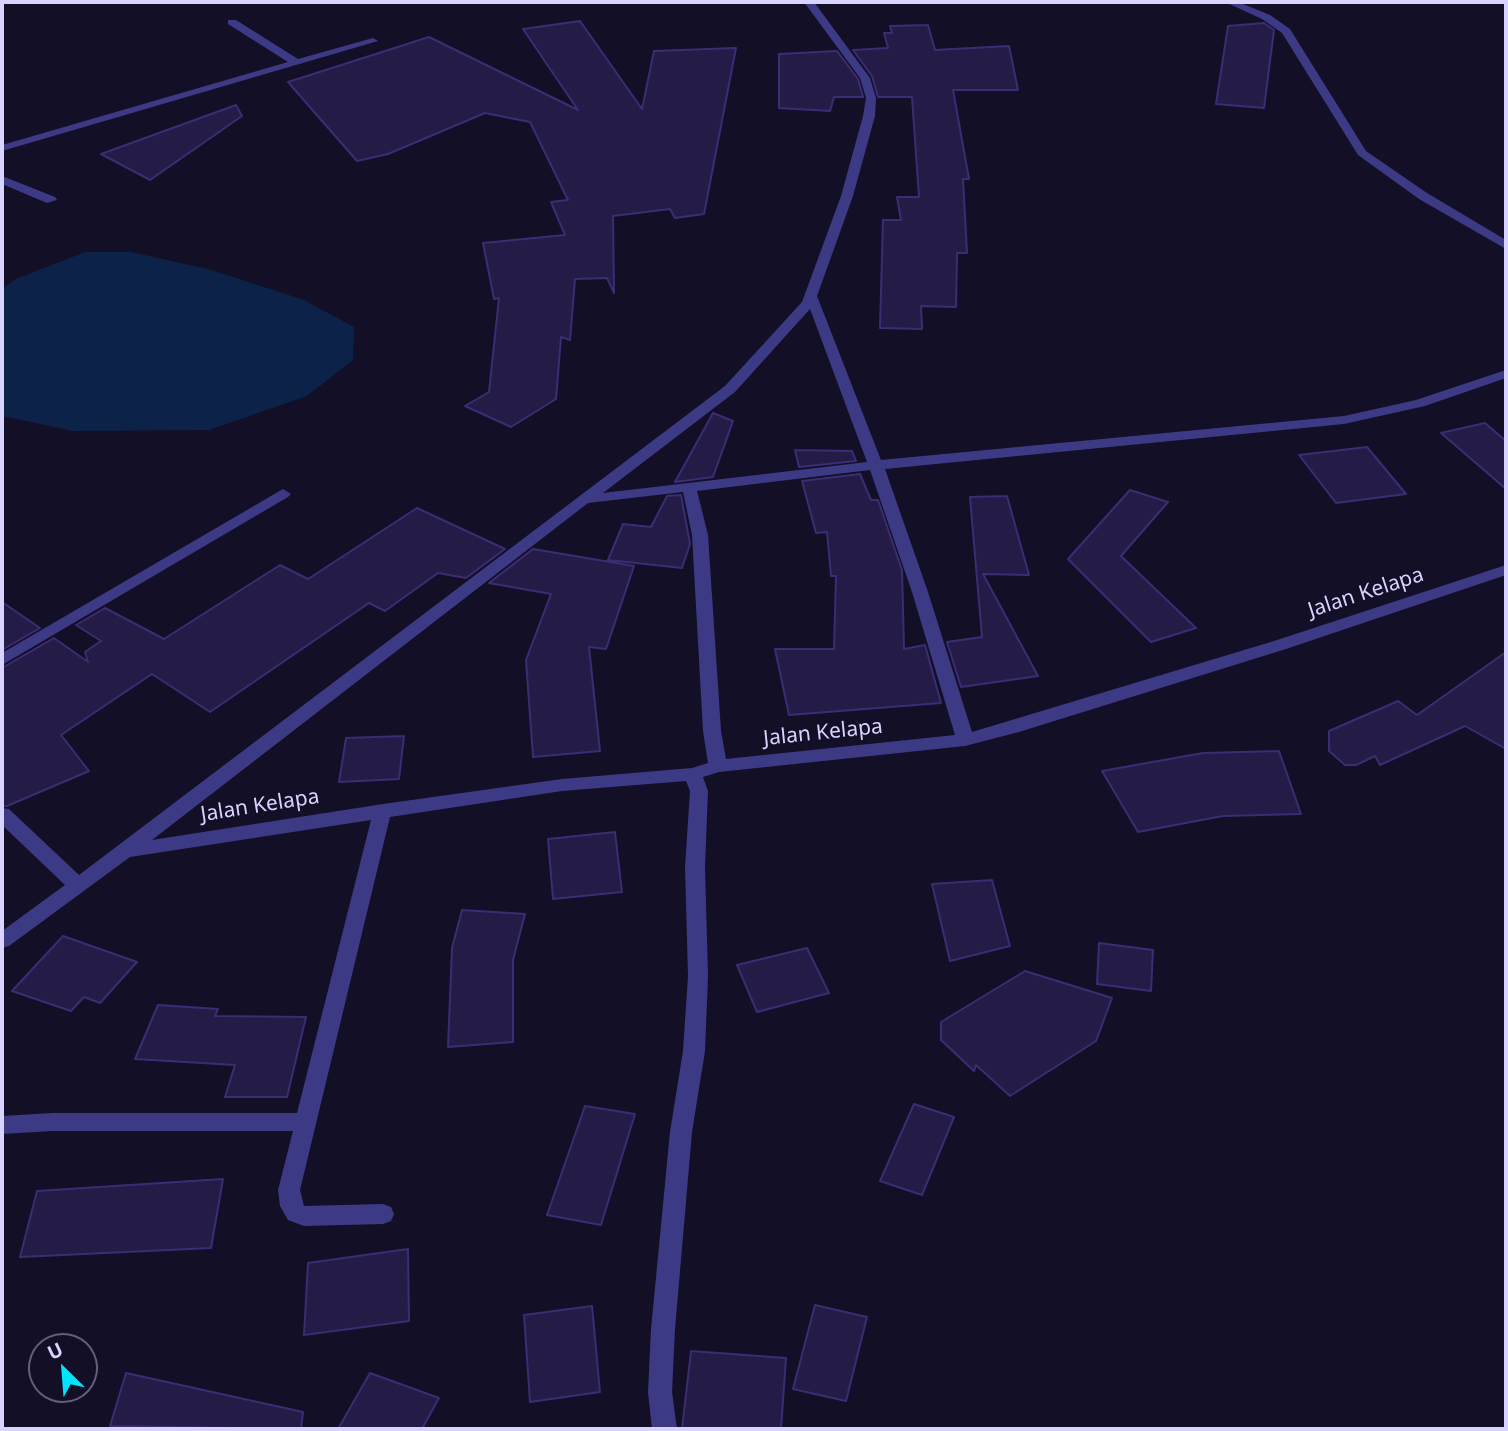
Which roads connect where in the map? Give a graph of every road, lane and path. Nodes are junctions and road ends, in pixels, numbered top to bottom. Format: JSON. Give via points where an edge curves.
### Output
{"nodes":[{"id":1,"x":809,"y":2,"type":"edge"},
{"id":2,"x":1230,"y":2,"type":"edge"},
{"id":3,"x":232,"y":22,"type":"dead end"},
{"id":4,"x":373,"y":41,"type":"dead end"},
{"id":5,"x":296,"y":63,"type":"junction"},
{"id":6,"x":2,"y":148,"type":"edge"},
{"id":7,"x":2,"y":180,"type":"edge"},
{"id":8,"x":51,"y":200,"type":"dead end"},
{"id":9,"x":1505,"y":244,"type":"edge"},
{"id":10,"x":811,"y":296,"type":"junction"},
{"id":11,"x":1506,"y":374,"type":"edge"},
{"id":12,"x":876,"y":465,"type":"junction"},
{"id":13,"x":689,"y":487,"type":"junction"},
{"id":14,"x":283,"y":494,"type":"dead end"},
{"id":15,"x":582,"y":501,"type":"junction"},
{"id":16,"x":1506,"y":570,"type":"edge"},
{"id":17,"x":2,"y":660,"type":"edge"},
{"id":18,"x":965,"y":740,"type":"junction"},
{"id":19,"x":718,"y":766,"type":"junction"},
{"id":20,"x":693,"y":774,"type":"junction"},
{"id":21,"x":383,"y":810,"type":"junction"},
{"id":22,"x":2,"y":814,"type":"edge"},
{"id":23,"x":125,"y":851,"type":"junction"},
{"id":24,"x":77,"y":885,"type":"junction"},
{"id":25,"x":2,"y":941,"type":"edge"},
{"id":26,"x":304,"y":1122,"type":"junction"},
{"id":27,"x":2,"y":1125,"type":"edge"},
{"id":28,"x":383,"y":1214,"type":"dead end"},
{"id":29,"x":664,"y":1429,"type":"edge"}],
"edges":[{"from":1,"to":10,"type":"street","via":[[865,78],[871,98],[847,196]]},
{"from":2,"to":9,"type":"street","via":[[1286,31],[1353,141],[1376,165]]},
{"from":3,"to":5,"type":"street"},
{"from":4,"to":5,"type":"street"},
{"from":5,"to":6,"type":"street"},
{"from":7,"to":8,"type":"street"},
{"from":10,"to":12,"type":"street"},
{"from":10,"to":15,"type":"street","via":[[730,389]]},
{"from":11,"to":12,"type":"street","via":[[1420,403],[1344,420]]},
{"from":12,"to":13,"type":"street"},
{"from":12,"to":18,"type":"street"},
{"from":13,"to":15,"type":"street"},
{"from":13,"to":19,"type":"street","via":[[700,535]]},
{"from":14,"to":17,"type":"street"},
{"from":15,"to":23,"type":"street"},
{"from":16,"to":18,"type":"street","name":"Jalan Kelapa","via":[[1280,645]]},
{"from":18,"to":19,"type":"street","name":"Jalan Kelapa"},
{"from":19,"to":20,"type":"street","name":"Jalan Kelapa"},
{"from":20,"to":21,"type":"street","name":"Jalan Kelapa","via":[[562,785]]},
{"from":20,"to":29,"type":"street","via":[[699,791],[695,867],[698,976],[663,1329],[660,1392]]},
{"from":21,"to":23,"type":"street","name":"Jalan Kelapa"},
{"from":21,"to":26,"type":"street"},
{"from":22,"to":24,"type":"street"},
{"from":23,"to":24,"type":"street"},
{"from":24,"to":25,"type":"street"},
{"from":26,"to":27,"type":"street"},
{"from":26,"to":28,"type":"street","via":[[289,1190],[296,1213]]}]}
